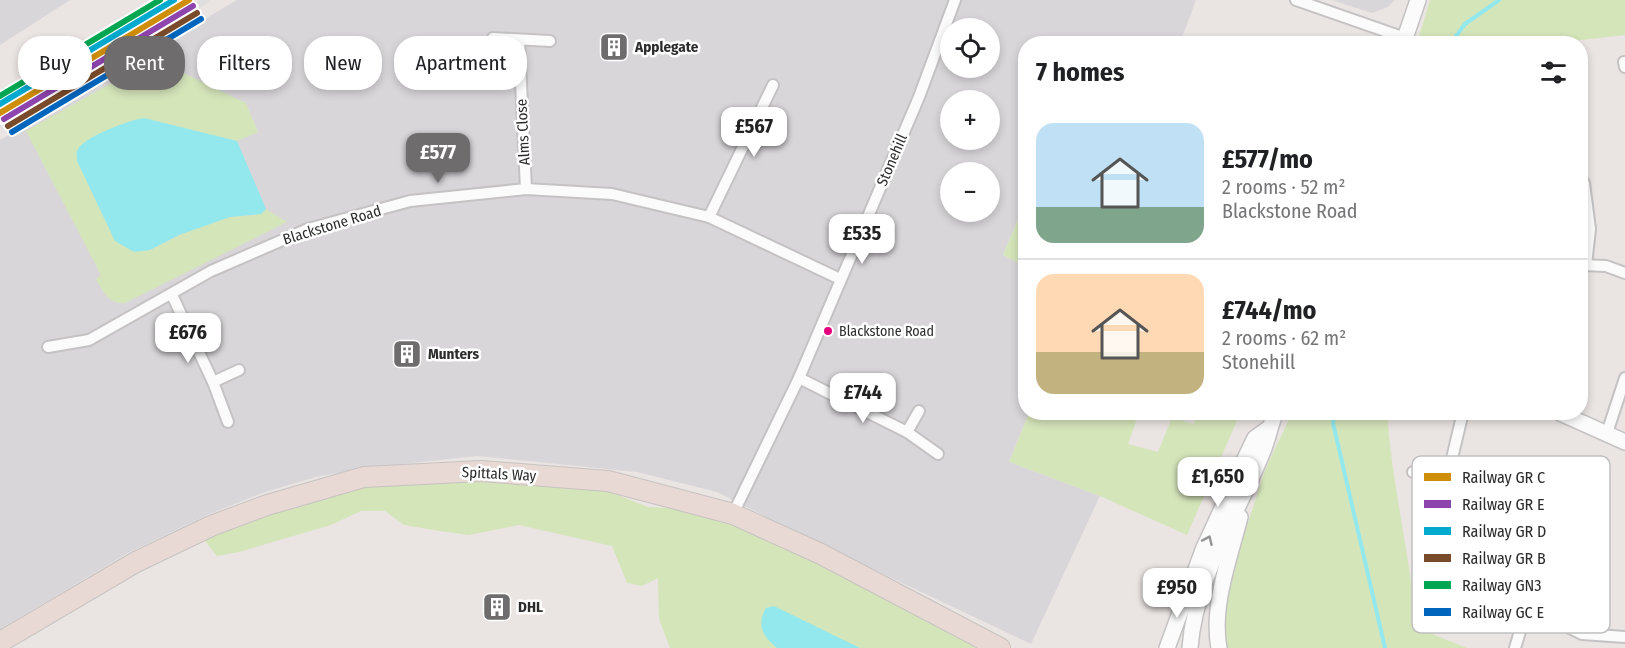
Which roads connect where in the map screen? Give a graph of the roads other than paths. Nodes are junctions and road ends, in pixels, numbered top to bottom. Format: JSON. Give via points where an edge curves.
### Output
{"nodes":[{"id":1,"x":955,"y":0,"type":"edge"},
{"id":2,"x":1296,"y":0,"type":"edge"},
{"id":3,"x":1418,"y":0,"type":"edge"},
{"id":4,"x":1391,"y":36,"type":"edge"},
{"id":5,"x":1406,"y":36,"type":"edge"},
{"id":6,"x":527,"y":40,"type":"edge"},
{"id":7,"x":550,"y":41,"type":"dead end"},
{"id":8,"x":1624,"y":62,"type":"edge"},
{"id":9,"x":1625,"y":67,"type":"edge"},
{"id":10,"x":773,"y":85,"type":"dead end"},
{"id":11,"x":521,"y":90,"type":"edge"},
{"id":12,"x":526,"y":189,"type":"junction"},
{"id":13,"x":1588,"y":214,"type":"edge"},
{"id":14,"x":709,"y":217,"type":"junction"},
{"id":15,"x":1588,"y":239,"type":"edge"},
{"id":16,"x":1588,"y":265,"type":"edge"},
{"id":17,"x":1625,"y":273,"type":"edge"},
{"id":18,"x":840,"y":279,"type":"junction"},
{"id":19,"x":172,"y":295,"type":"junction"},
{"id":20,"x":48,"y":347,"type":"dead end"},
{"id":21,"x":239,"y":370,"type":"dead end"},
{"id":22,"x":798,"y":378,"type":"junction"},
{"id":23,"x":1625,"y":378,"type":"edge"},
{"id":24,"x":213,"y":382,"type":"junction"},
{"id":25,"x":919,"y":411,"type":"dead end"},
{"id":26,"x":1272,"y":420,"type":"edge"},
{"id":27,"x":1461,"y":420,"type":"edge"},
{"id":28,"x":1577,"y":420,"type":"edge"},
{"id":29,"x":228,"y":422,"type":"dead end"},
{"id":30,"x":1269,"y":428,"type":"junction"},
{"id":31,"x":907,"y":432,"type":"junction"},
{"id":32,"x":1607,"y":433,"type":"junction"},
{"id":33,"x":1625,"y":442,"type":"edge"},
{"id":34,"x":938,"y":454,"type":"dead end"},
{"id":35,"x":1453,"y":456,"type":"edge"},
{"id":36,"x":1247,"y":484,"type":"junction"},
{"id":37,"x":733,"y":514,"type":"junction"},
{"id":38,"x":1520,"y":633,"type":"edge"},
{"id":39,"x":1580,"y":633,"type":"edge"},
{"id":40,"x":1625,"y":637,"type":"edge"},
{"id":41,"x":0,"y":642,"type":"edge"},
{"id":42,"x":1000,"y":648,"type":"edge"},
{"id":43,"x":1167,"y":648,"type":"edge"},
{"id":44,"x":1190,"y":648,"type":"edge"},
{"id":45,"x":1219,"y":648,"type":"edge"},
{"id":46,"x":1515,"y":648,"type":"edge"}],
"edges":[{"from":1,"to":18,"type":"street","name":"Stonehill","via":[[919,97]]},
{"from":2,"to":4,"type":"street"},
{"from":3,"to":5,"type":"main road"},
{"from":6,"to":7,"type":"street"},
{"from":8,"to":9,"type":"street"},
{"from":10,"to":14,"type":"street"},
{"from":11,"to":12,"type":"street","name":"Alms Close"},
{"from":12,"to":14,"type":"street","name":"Blackstone Road","via":[[612,194]]},
{"from":12,"to":19,"type":"street","name":"Blackstone Road","via":[[410,201],[308,229],[211,271]]},
{"from":13,"to":15,"type":"street"},
{"from":14,"to":18,"type":"street","name":"Blackstone Road"},
{"from":16,"to":17,"type":"street"},
{"from":18,"to":22,"type":"street","name":"Stonehill"},
{"from":19,"to":20,"type":"street","name":"Blackstone Road","via":[[89,340]]},
{"from":19,"to":24,"type":"street"},
{"from":21,"to":24,"type":"street"},
{"from":22,"to":31,"type":"street"},
{"from":22,"to":37,"type":"street","name":"Stonehill"},
{"from":23,"to":32,"type":"street"},
{"from":24,"to":29,"type":"street"},
{"from":25,"to":31,"type":"street"},
{"from":26,"to":30,"type":"main road"},
{"from":27,"to":35,"type":"street"},
{"from":28,"to":32,"type":"main road"},
{"from":30,"to":36,"type":"main road"},
{"from":43,"to":30,"type":"main road","one_way":true,"via":[[1203,549],[1255,438]]},
{"from":31,"to":34,"type":"street"},
{"from":32,"to":33,"type":"main road"},
{"from":36,"to":44,"type":"main road","via":[[1213,558],[1191,629]]},
{"from":36,"to":45,"type":"main road","via":[[1220,604]]},
{"from":37,"to":41,"type":"highway","name":"Spittals Way","via":[[608,481],[481,471],[364,477],[211,526],[136,562]]},
{"from":37,"to":42,"type":"highway","name":"Spittals Way","via":[[821,554]]},
{"from":38,"to":46,"type":"street"},
{"from":39,"to":40,"type":"street"}]}
